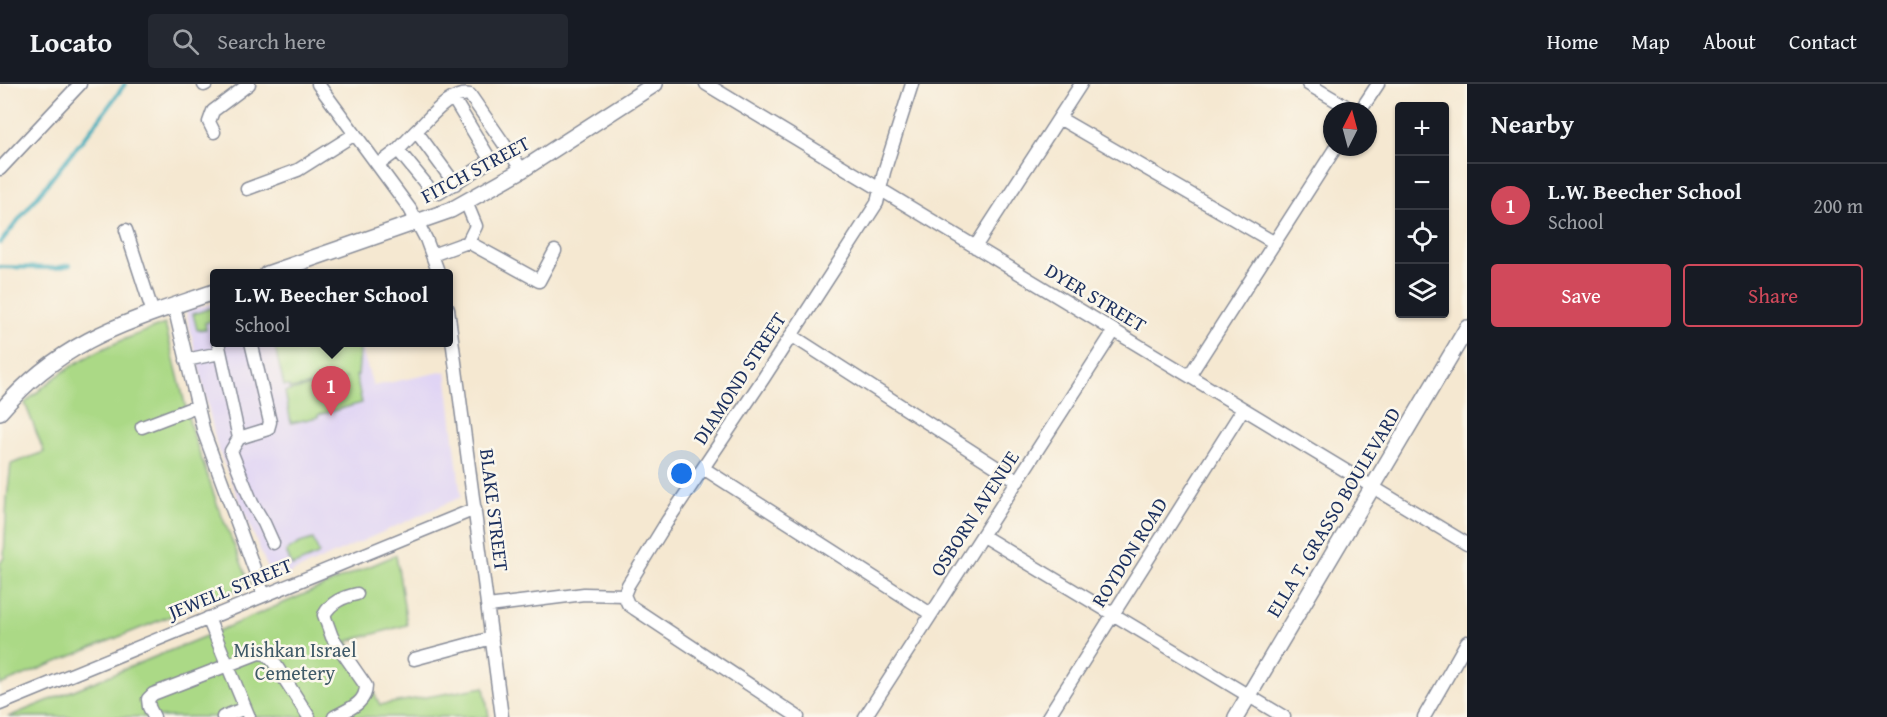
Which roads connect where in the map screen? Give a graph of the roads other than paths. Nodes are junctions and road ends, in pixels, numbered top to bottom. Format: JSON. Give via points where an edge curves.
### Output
{"nodes":[{"id":1,"x":80,"y":84,"type":"edge"},
{"id":2,"x":249,"y":84,"type":"edge"},
{"id":3,"x":318,"y":84,"type":"edge"},
{"id":4,"x":655,"y":84,"type":"edge"},
{"id":5,"x":706,"y":84,"type":"edge"},
{"id":6,"x":912,"y":84,"type":"edge"},
{"id":7,"x":1081,"y":84,"type":"edge"},
{"id":8,"x":1308,"y":84,"type":"edge"},
{"id":9,"x":1378,"y":84,"type":"edge"},
{"id":10,"x":453,"y":98,"type":"junction"},
{"id":11,"x":1339,"y":102,"type":"edge"},
{"id":12,"x":1366,"y":102,"type":"edge"},
{"id":13,"x":1059,"y":118,"type":"junction"},
{"id":14,"x":416,"y":131,"type":"junction"},
{"id":15,"x":214,"y":132,"type":"dead end"},
{"id":16,"x":355,"y":134,"type":"junction"},
{"id":17,"x":398,"y":150,"type":"junction"},
{"id":18,"x":1330,"y":156,"type":"edge"},
{"id":19,"x":378,"y":165,"type":"junction"},
{"id":20,"x":0,"y":169,"type":"edge"},
{"id":21,"x":522,"y":170,"type":"junction"},
{"id":22,"x":455,"y":184,"type":"junction"},
{"id":23,"x":247,"y":189,"type":"dead end"},
{"id":24,"x":880,"y":189,"type":"junction"},
{"id":25,"x":466,"y":202,"type":"junction"},
{"id":26,"x":417,"y":222,"type":"junction"},
{"id":27,"x":126,"y":230,"type":"dead end"},
{"id":28,"x":468,"y":242,"type":"junction"},
{"id":29,"x":1275,"y":243,"type":"junction"},
{"id":30,"x":975,"y":247,"type":"junction"},
{"id":31,"x":555,"y":251,"type":"dead end"},
{"id":32,"x":432,"y":255,"type":"junction"},
{"id":33,"x":279,"y":269,"type":"edge"},
{"id":34,"x":437,"y":269,"type":"edge"},
{"id":35,"x":210,"y":293,"type":"edge"},
{"id":36,"x":174,"y":306,"type":"junction"},
{"id":37,"x":153,"y":314,"type":"junction"},
{"id":38,"x":1467,"y":328,"type":"edge"},
{"id":39,"x":1114,"y":331,"type":"junction"},
{"id":40,"x":791,"y":335,"type":"junction"},
{"id":41,"x":453,"y":346,"type":"edge"},
{"id":42,"x":252,"y":347,"type":"edge"},
{"id":43,"x":219,"y":348,"type":"edge"},
{"id":44,"x":186,"y":360,"type":"junction"},
{"id":45,"x":1190,"y":376,"type":"junction"},
{"id":46,"x":197,"y":406,"type":"junction"},
{"id":47,"x":1243,"y":409,"type":"junction"},
{"id":48,"x":0,"y":412,"type":"edge"},
{"id":49,"x":141,"y":427,"type":"dead end"},
{"id":50,"x":239,"y":438,"type":"junction"},
{"id":51,"x":703,"y":468,"type":"junction"},
{"id":52,"x":1018,"y":481,"type":"junction"},
{"id":53,"x":1372,"y":487,"type":"junction"},
{"id":54,"x":475,"y":509,"type":"junction"},
{"id":55,"x":983,"y":536,"type":"junction"},
{"id":56,"x":273,"y":543,"type":"dead end"},
{"id":57,"x":1467,"y":544,"type":"edge"},
{"id":58,"x":357,"y":594,"type":"dead end"},
{"id":59,"x":264,"y":595,"type":"junction"},
{"id":60,"x":624,"y":595,"type":"junction"},
{"id":61,"x":488,"y":606,"type":"junction"},
{"id":62,"x":931,"y":614,"type":"junction"},
{"id":63,"x":1112,"y":615,"type":"junction"},
{"id":64,"x":208,"y":618,"type":"junction"},
{"id":65,"x":492,"y":638,"type":"junction"},
{"id":66,"x":1467,"y":642,"type":"edge"},
{"id":67,"x":414,"y":659,"type":"dead end"},
{"id":68,"x":227,"y":665,"type":"junction"},
{"id":69,"x":1248,"y":697,"type":"junction"},
{"id":70,"x":0,"y":704,"type":"edge"},
{"id":71,"x":247,"y":713,"type":"edge"},
{"id":72,"x":154,"y":717,"type":"edge"},
{"id":73,"x":223,"y":717,"type":"edge"},
{"id":74,"x":309,"y":717,"type":"edge"},
{"id":75,"x":334,"y":717,"type":"edge"},
{"id":76,"x":502,"y":717,"type":"edge"},
{"id":77,"x":798,"y":717,"type":"edge"},
{"id":78,"x":865,"y":717,"type":"edge"},
{"id":79,"x":1048,"y":717,"type":"edge"},
{"id":80,"x":1236,"y":717,"type":"edge"},
{"id":81,"x":1284,"y":717,"type":"edge"},
{"id":82,"x":1424,"y":717,"type":"edge"}],
"edges":[{"from":1,"to":20,"type":"street"},
{"from":2,"to":15,"type":"street","via":[[213,111],[209,122]]},
{"from":3,"to":16,"type":"street"},
{"from":4,"to":21,"type":"main road","name":"FITCH STREET"},
{"from":5,"to":24,"type":"street","name":"DYER STREET"},
{"from":6,"to":24,"type":"street","name":"DIAMOND STREET"},
{"from":7,"to":13,"type":"street"},
{"from":8,"to":11,"type":"street"},
{"from":9,"to":12,"type":"street"},
{"from":10,"to":14,"type":"street"},
{"from":10,"to":21,"type":"street","via":[[470,95]]},
{"from":10,"to":22,"type":"street","via":[[488,156],[487,163]]},
{"from":13,"to":29,"type":"street"},
{"from":13,"to":30,"type":"street"},
{"from":14,"to":17,"type":"street"},
{"from":14,"to":22,"type":"street"},
{"from":16,"to":19,"type":"street"},
{"from":16,"to":23,"type":"street","via":[[298,170]]},
{"from":17,"to":19,"type":"street"},
{"from":17,"to":22,"type":"street","via":[[430,189],[439,193]]},
{"from":18,"to":29,"type":"street"},
{"from":19,"to":26,"type":"street"},
{"from":21,"to":25,"type":"main road","name":"FITCH STREET"},
{"from":24,"to":30,"type":"street","name":"DYER STREET"},
{"from":24,"to":40,"type":"street","name":"DIAMOND STREET","via":[[870,216]]},
{"from":25,"to":26,"type":"main road","name":"FITCH STREET"},
{"from":25,"to":28,"type":"street","via":[[476,226]]},
{"from":26,"to":32,"type":"street"},
{"from":26,"to":33,"type":"main road","name":"FITCH STREET"},
{"from":27,"to":37,"type":"street"},
{"from":28,"to":31,"type":"street","via":[[539,281]]},
{"from":28,"to":32,"type":"street"},
{"from":29,"to":45,"type":"street"},
{"from":30,"to":39,"type":"street","name":"DYER STREET"},
{"from":32,"to":34,"type":"street"},
{"from":35,"to":36,"type":"main road"},
{"from":36,"to":37,"type":"main road"},
{"from":36,"to":44,"type":"street"},
{"from":37,"to":48,"type":"main road","via":[[114,328],[65,353]]},
{"from":38,"to":53,"type":"main road","name":"ELLA T. GRASSO BOULEVARD"},
{"from":39,"to":45,"type":"street","name":"DYER STREET"},
{"from":39,"to":52,"type":"street","name":"OSBORN AVENUE"},
{"from":40,"to":51,"type":"street","name":"DIAMOND STREET"},
{"from":40,"to":52,"type":"street"},
{"from":41,"to":54,"type":"street","name":"BLAKE STREET"},
{"from":42,"to":50,"type":"street","via":[[270,422],[268,429]]},
{"from":43,"to":44,"type":"street"},
{"from":43,"to":50,"type":"street"},
{"from":44,"to":46,"type":"street"},
{"from":45,"to":47,"type":"street","name":"DYER STREET"},
{"from":46,"to":49,"type":"street"},
{"from":46,"to":59,"type":"street"},
{"from":47,"to":53,"type":"street","name":"DYER STREET"},
{"from":47,"to":63,"type":"street","name":"ROYDON ROAD"},
{"from":50,"to":56,"type":"street","via":[[231,451]]},
{"from":51,"to":60,"type":"street","name":"DIAMOND STREET"},
{"from":51,"to":62,"type":"street"},
{"from":52,"to":55,"type":"street","name":"OSBORN AVENUE"},
{"from":53,"to":57,"type":"street","name":"DYER STREET"},
{"from":53,"to":69,"type":"main road","name":"ELLA T. GRASSO BOULEVARD"},
{"from":54,"to":59,"type":"street","name":"JEWELL STREET"},
{"from":54,"to":61,"type":"street","name":"BLAKE STREET"},
{"from":55,"to":62,"type":"street","name":"OSBORN AVENUE"},
{"from":55,"to":63,"type":"street"},
{"from":58,"to":75,"type":"street","via":[[342,597],[324,615],[332,637],[366,686],[362,701]]},
{"from":59,"to":64,"type":"street","name":"JEWELL STREET"},
{"from":60,"to":61,"type":"street","via":[[584,594]]},
{"from":60,"to":77,"type":"street","via":[[635,609]]},
{"from":61,"to":65,"type":"street","name":"BLAKE STREET"},
{"from":62,"to":78,"type":"street","name":"OSBORN AVENUE"},
{"from":63,"to":69,"type":"street"},
{"from":63,"to":79,"type":"street","name":"ROYDON ROAD"},
{"from":64,"to":68,"type":"street"},
{"from":64,"to":70,"type":"street","name":"JEWELL STREET"},
{"from":65,"to":67,"type":"street"},
{"from":65,"to":76,"type":"street","name":"BLAKE STREET"},
{"from":66,"to":82,"type":"street"},
{"from":68,"to":71,"type":"street"},
{"from":68,"to":72,"type":"street","via":[[153,694],[148,699]]},
{"from":68,"to":74,"type":"street","via":[[267,654]]},
{"from":69,"to":80,"type":"main road","name":"ELLA T. GRASSO BOULEVARD"},
{"from":69,"to":81,"type":"street"},
{"from":71,"to":73,"type":"street"}]}
